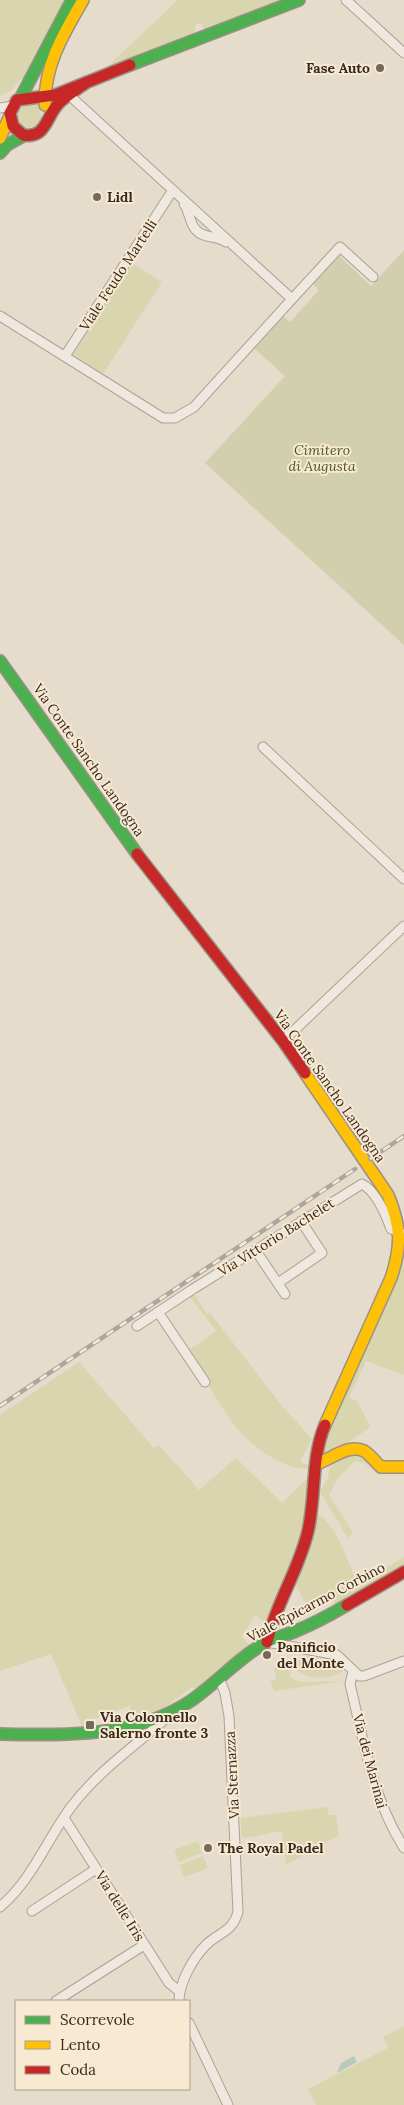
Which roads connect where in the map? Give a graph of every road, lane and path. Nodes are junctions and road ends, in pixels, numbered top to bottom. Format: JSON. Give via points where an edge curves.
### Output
{"nodes":[{"id":1,"x":72,"y":0,"type":"edge"},
{"id":2,"x":83,"y":0,"type":"edge"},
{"id":3,"x":299,"y":0,"type":"edge"},
{"id":4,"x":346,"y":0,"type":"edge"},
{"id":5,"x":404,"y":53,"type":"edge"},
{"id":6,"x":47,"y":75,"type":"junction"},
{"id":7,"x":66,"y":95,"type":"junction"},
{"id":8,"x":42,"y":100,"type":"junction"},
{"id":9,"x":16,"y":102,"type":"junction"},
{"id":10,"x":0,"y":108,"type":"edge"},
{"id":11,"x":9,"y":118,"type":"junction"},
{"id":12,"x":47,"y":123,"type":"junction"},
{"id":13,"x":25,"y":135,"type":"junction"},
{"id":14,"x":0,"y":138,"type":"edge"},
{"id":15,"x":0,"y":153,"type":"edge"},
{"id":16,"x":171,"y":193,"type":"junction"},
{"id":17,"x":373,"y":277,"type":"dead end"},
{"id":18,"x":291,"y":301,"type":"junction"},
{"id":19,"x":0,"y":316,"type":"edge"},
{"id":20,"x":65,"y":356,"type":"junction"},
{"id":21,"x":0,"y":661,"type":"edge"},
{"id":22,"x":263,"y":747,"type":"dead end"},
{"id":23,"x":404,"y":879,"type":"edge"},
{"id":24,"x":404,"y":926,"type":"edge"},
{"id":25,"x":283,"y":1041,"type":"junction"},
{"id":26,"x":301,"y":1222,"type":"junction"},
{"id":27,"x":400,"y":1232,"type":"junction"},
{"id":28,"x":256,"y":1250,"type":"junction"},
{"id":29,"x":278,"y":1284,"type":"junction"},
{"id":30,"x":285,"y":1294,"type":"dead end"},
{"id":31,"x":158,"y":1312,"type":"junction"},
{"id":32,"x":137,"y":1326,"type":"dead end"},
{"id":33,"x":205,"y":1382,"type":"dead end"},
{"id":34,"x":316,"y":1464,"type":"junction"},
{"id":35,"x":404,"y":1467,"type":"edge"},
{"id":36,"x":404,"y":1572,"type":"edge"},
{"id":37,"x":285,"y":1641,"type":"junction"},
{"id":38,"x":267,"y":1642,"type":"junction"},
{"id":39,"x":404,"y":1661,"type":"edge"},
{"id":40,"x":353,"y":1671,"type":"junction"},
{"id":41,"x":219,"y":1678,"type":"junction"},
{"id":42,"x":177,"y":1710,"type":"junction"},
{"id":43,"x":138,"y":1725,"type":"junction"},
{"id":44,"x":0,"y":1734,"type":"edge"},
{"id":45,"x":146,"y":1736,"type":"junction"},
{"id":46,"x":64,"y":1818,"type":"junction"},
{"id":47,"x":404,"y":1848,"type":"edge"},
{"id":48,"x":96,"y":1870,"type":"junction"},
{"id":49,"x":0,"y":1907,"type":"edge"},
{"id":50,"x":32,"y":1911,"type":"dead end"},
{"id":51,"x":144,"y":1945,"type":"junction"},
{"id":52,"x":179,"y":1991,"type":"junction"},
{"id":53,"x":58,"y":2000,"type":"edge"},
{"id":54,"x":180,"y":2000,"type":"edge"},
{"id":55,"x":190,"y":2025,"type":"edge"},
{"id":56,"x":228,"y":2105,"type":"edge"}],
"edges":[{"from":1,"to":9,"type":"main road","via":[[30,83]]},
{"from":2,"to":6,"type":"main road"},
{"from":3,"to":7,"type":"main road","via":[[87,82]]},
{"from":4,"to":5,"type":"street"},
{"from":6,"to":7,"type":"main road","via":[[52,85]]},
{"from":6,"to":8,"type":"main road"},
{"from":7,"to":8,"type":"main road"},
{"from":7,"to":12,"type":"main road","via":[[52,111]]},
{"from":7,"to":16,"type":"street"},
{"from":7,"to":18,"type":"street"},
{"from":8,"to":9,"type":"main road"},
{"from":8,"to":12,"type":"main road"},
{"from":9,"to":10,"type":"street"},
{"from":9,"to":11,"type":"main road"},
{"from":11,"to":13,"type":"main road","via":[[14,129]]},
{"from":11,"to":14,"type":"main road"},
{"from":12,"to":13,"type":"main road","via":[[38,133]]},
{"from":13,"to":15,"type":"main road","via":[[7,144]]},
{"from":16,"to":18,"type":"street","via":[[188,210],[200,234],[224,240]]},
{"from":16,"to":20,"type":"street","name":"Viale Feudo Martelli"},
{"from":17,"to":18,"type":"street","via":[[340,247]]},
{"from":18,"to":20,"type":"street","via":[[194,407],[175,418],[163,418]]},
{"from":19,"to":20,"type":"street"},
{"from":21,"to":25,"type":"main road","name":"Via Conte Sancho Landogna","via":[[147,868]]},
{"from":22,"to":23,"type":"street"},
{"from":24,"to":25,"type":"street"},
{"from":25,"to":27,"type":"main road","name":"Via Conte Sancho Landogna","via":[[388,1195]]},
{"from":26,"to":27,"type":"street","name":"Via Vittorio Bachelet","via":[[362,1184],[367,1186],[383,1210],[391,1229]]},
{"from":26,"to":28,"type":"street","name":"Via Vittorio Bachelet"},
{"from":26,"to":29,"type":"street","via":[[322,1253]]},
{"from":27,"to":34,"type":"main road","name":"Via Conte Sancho Landogna","via":[[392,1278],[320,1438]]},
{"from":28,"to":29,"type":"street"},
{"from":28,"to":31,"type":"street","name":"Via Vittorio Bachelet"},
{"from":29,"to":30,"type":"street"},
{"from":31,"to":32,"type":"street","name":"Via Vittorio Bachelet"},
{"from":31,"to":33,"type":"street"},
{"from":34,"to":35,"type":"main road","via":[[358,1448],[381,1467]]},
{"from":34,"to":38,"type":"main road","name":"Via Conte Sancho Landogna","via":[[308,1531]]},
{"from":36,"to":37,"type":"main road","name":"Viale Epicarmo Corbino"},
{"from":37,"to":38,"type":"main road","name":"Viale Epicarmo Corbino"},
{"from":37,"to":40,"type":"street","via":[[337,1655]]},
{"from":38,"to":41,"type":"main road","name":"Viale Epicarmo Corbino"},
{"from":39,"to":40,"type":"street","via":[[364,1676]]},
{"from":40,"to":47,"type":"street","name":"Via dei Marinai","via":[[350,1684],[374,1786],[386,1818]]},
{"from":41,"to":42,"type":"main road","name":"Viale Epicarmo Corbino"},
{"from":41,"to":52,"type":"street","name":"Via Sternazza","via":[[229,1716],[238,1912],[235,1923],[204,1946]]},
{"from":42,"to":43,"type":"main road","name":"Viale Epicarmo Corbino"},
{"from":42,"to":45,"type":"street"},
{"from":43,"to":44,"type":"main road","name":"Viale Epicarmo Corbino","via":[[82,1732]]},
{"from":43,"to":45,"type":"street"},
{"from":45,"to":46,"type":"street","via":[[107,1766]]},
{"from":46,"to":48,"type":"street","name":"Via delle Iris"},
{"from":46,"to":49,"type":"street","via":[[23,1884]]},
{"from":48,"to":50,"type":"street"},
{"from":48,"to":51,"type":"street","name":"Via delle Iris"},
{"from":51,"to":52,"type":"street","name":"Via delle Iris","via":[[169,1983]]},
{"from":51,"to":53,"type":"street"},
{"from":52,"to":54,"type":"street"},
{"from":55,"to":56,"type":"street"}]}
